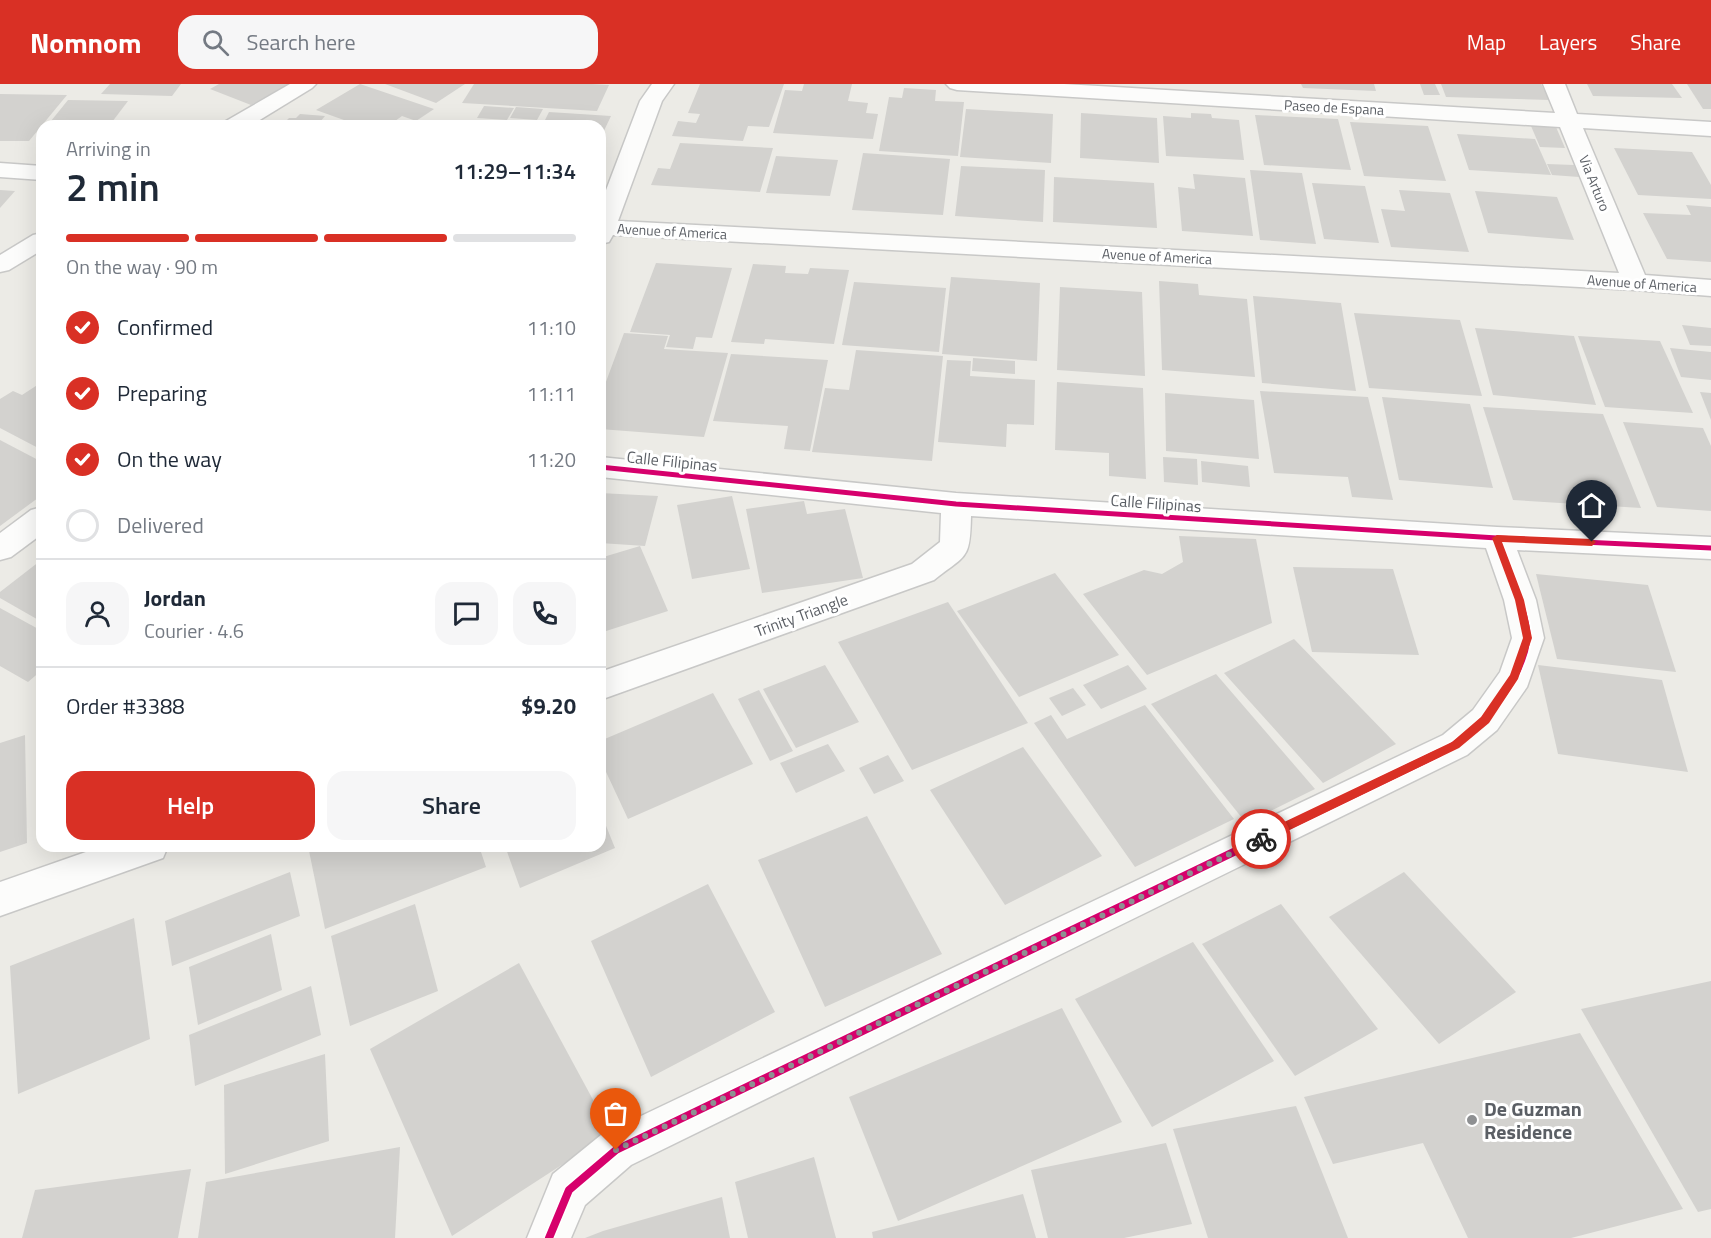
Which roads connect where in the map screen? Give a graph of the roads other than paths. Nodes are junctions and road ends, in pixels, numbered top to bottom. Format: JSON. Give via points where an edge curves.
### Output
{"nodes":[{"id":1,"x":305,"y":84,"type":"edge"},
{"id":2,"x":663,"y":84,"type":"edge"},
{"id":3,"x":957,"y":84,"type":"edge"},
{"id":4,"x":1554,"y":84,"type":"edge"},
{"id":5,"x":244,"y":120,"type":"edge"},
{"id":6,"x":1570,"y":121,"type":"junction"},
{"id":7,"x":1711,"y":129,"type":"edge"},
{"id":8,"x":0,"y":170,"type":"edge"},
{"id":9,"x":36,"y":173,"type":"edge"},
{"id":10,"x":606,"y":217,"type":"edge"},
{"id":11,"x":606,"y":230,"type":"edge"},
{"id":12,"x":36,"y":244,"type":"edge"},
{"id":13,"x":0,"y":265,"type":"edge"},
{"id":14,"x":1635,"y":282,"type":"junction"},
{"id":15,"x":1711,"y":288,"type":"edge"},
{"id":16,"x":606,"y":468,"type":"edge"},
{"id":17,"x":956,"y":504,"type":"junction"},
{"id":18,"x":36,"y":522,"type":"edge"},
{"id":19,"x":1497,"y":538,"type":"junction"},
{"id":20,"x":1711,"y":548,"type":"edge"},
{"id":21,"x":0,"y":549,"type":"edge"},
{"id":22,"x":606,"y":684,"type":"edge"},
{"id":23,"x":133,"y":852,"type":"edge"},
{"id":24,"x":0,"y":899,"type":"edge"},
{"id":25,"x":549,"y":1238,"type":"edge"}],
"edges":[{"from":1,"to":5,"type":"street"},
{"from":2,"to":10,"type":"street","via":[[651,101]]},
{"from":3,"to":6,"type":"street","name":"Paseo de Espana"},
{"from":4,"to":6,"type":"street","name":"Via Arturo"},
{"from":6,"to":7,"type":"street","name":"Paseo de Espana"},
{"from":6,"to":14,"type":"street","name":"Via Arturo"},
{"from":8,"to":9,"type":"street"},
{"from":11,"to":14,"type":"street","name":"Avenue of America"},
{"from":12,"to":13,"type":"street"},
{"from":14,"to":15,"type":"street","name":"Avenue of America"},
{"from":16,"to":17,"type":"street","name":"Calle Filipinas"},
{"from":17,"to":19,"type":"street","name":"Calle Filipinas"},
{"from":17,"to":22,"type":"street","name":"Trinity Triangle","via":[[955,547],[922,572]]},
{"from":18,"to":21,"type":"street"},
{"from":19,"to":20,"type":"street","name":"Calle Filipinas"},
{"from":19,"to":25,"type":"street","via":[[1520,600],[1528,638],[1509,685],[1485,720],[1455,745],[616,1150],[569,1190]]},
{"from":23,"to":24,"type":"street"}]}
